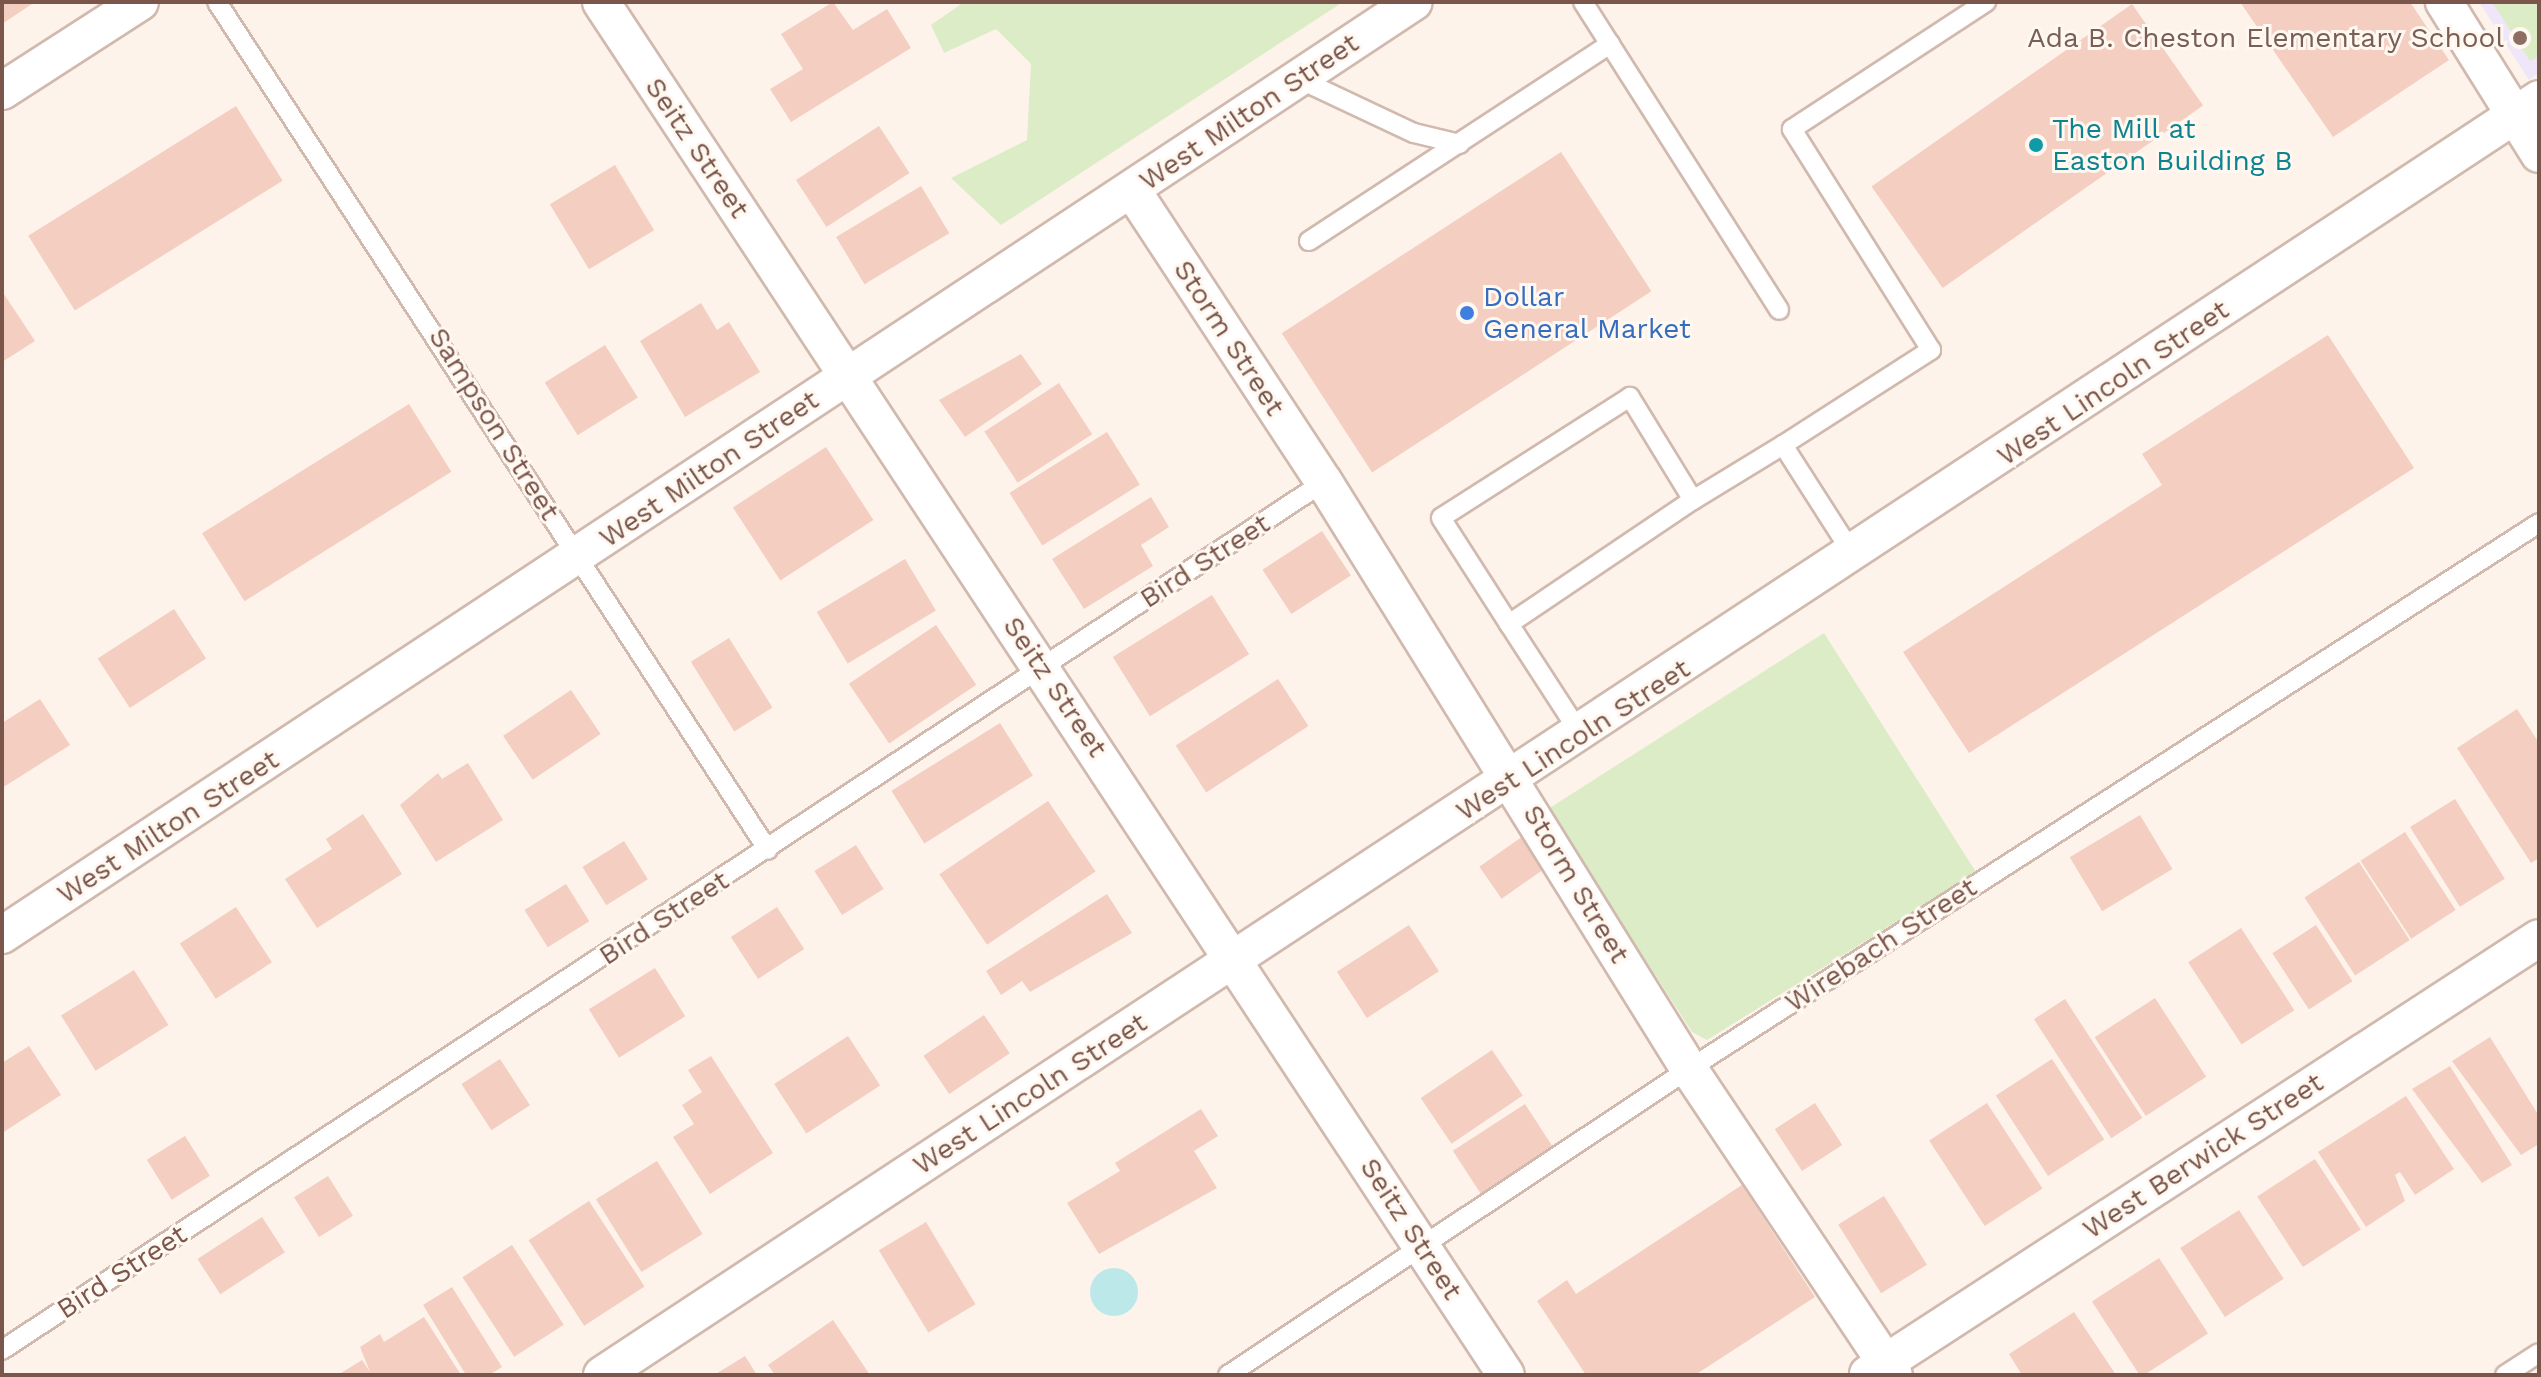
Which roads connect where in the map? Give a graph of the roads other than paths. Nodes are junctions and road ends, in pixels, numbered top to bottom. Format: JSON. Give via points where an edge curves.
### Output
{"nodes":[{"id":1,"x":140,"y":2,"type":"edge"},
{"id":2,"x":217,"y":2,"type":"edge"},
{"id":3,"x":601,"y":2,"type":"edge"},
{"id":4,"x":1414,"y":2,"type":"edge"},
{"id":5,"x":1583,"y":2,"type":"edge"},
{"id":6,"x":1986,"y":2,"type":"edge"},
{"id":7,"x":2444,"y":2,"type":"edge"},
{"id":8,"x":1610,"y":44,"type":"junction"},
{"id":9,"x":1299,"y":79,"type":"junction"},
{"id":10,"x":2,"y":91,"type":"edge"},
{"id":11,"x":2527,"y":106,"type":"edge"},
{"id":12,"x":1460,"y":144,"type":"junction"},
{"id":13,"x":2539,"y":154,"type":"edge"},
{"id":14,"x":1132,"y":190,"type":"junction"},
{"id":15,"x":1309,"y":241,"type":"dead end"},
{"id":16,"x":1779,"y":310,"type":"dead end"},
{"id":17,"x":848,"y":375,"type":"junction"},
{"id":18,"x":1783,"y":445,"type":"junction"},
{"id":19,"x":1324,"y":482,"type":"junction"},
{"id":20,"x":1693,"y":500,"type":"junction"},
{"id":21,"x":2539,"y":523,"type":"edge"},
{"id":22,"x":1854,"y":556,"type":"junction"},
{"id":23,"x":579,"y":557,"type":"junction"},
{"id":24,"x":1509,"y":624,"type":"junction"},
{"id":25,"x":1042,"y":667,"type":"junction"},
{"id":26,"x":1581,"y":735,"type":"junction"},
{"id":27,"x":1512,"y":780,"type":"junction"},
{"id":28,"x":768,"y":850,"type":"junction"},
{"id":29,"x":2,"y":935,"type":"edge"},
{"id":30,"x":2539,"y":938,"type":"edge"},
{"id":31,"x":1237,"y":959,"type":"junction"},
{"id":32,"x":1689,"y":1069,"type":"junction"},
{"id":33,"x":1424,"y":1250,"type":"junction"},
{"id":34,"x":2,"y":1350,"type":"edge"},
{"id":35,"x":2539,"y":1353,"type":"edge"},
{"id":36,"x":1882,"y":1371,"type":"edge"},
{"id":37,"x":602,"y":1375,"type":"edge"},
{"id":38,"x":1228,"y":1375,"type":"edge"},
{"id":39,"x":1506,"y":1375,"type":"edge"},
{"id":40,"x":2505,"y":1375,"type":"edge"}],
"edges":[{"from":1,"to":10,"type":"street"},
{"from":2,"to":23,"type":"lane","name":"Sampson Street"},
{"from":3,"to":17,"type":"street","name":"Seitz Street"},
{"from":4,"to":9,"type":"street","name":"West Milton Street"},
{"from":5,"to":8,"type":"lane"},
{"from":6,"to":18,"type":"lane","via":[[1792,129],[1931,350]]},
{"from":7,"to":11,"type":"street"},
{"from":8,"to":12,"type":"lane"},
{"from":8,"to":16,"type":"lane"},
{"from":9,"to":12,"type":"lane","via":[[1403,128]]},
{"from":9,"to":14,"type":"street","name":"West Milton Street"},
{"from":11,"to":13,"type":"street"},
{"from":11,"to":22,"type":"street","name":"West Lincoln Street"},
{"from":12,"to":15,"type":"lane"},
{"from":14,"to":17,"type":"street","name":"West Milton Street"},
{"from":14,"to":19,"type":"street","name":"Storm Street"},
{"from":17,"to":23,"type":"street","name":"West Milton Street"},
{"from":17,"to":25,"type":"street","name":"Seitz Street"},
{"from":18,"to":20,"type":"lane"},
{"from":18,"to":22,"type":"lane"},
{"from":19,"to":25,"type":"lane","name":"Bird Street"},
{"from":19,"to":27,"type":"street","name":"Storm Street"},
{"from":20,"to":24,"type":"lane"},
{"from":20,"to":24,"type":"lane","via":[[1630,397],[1441,518]]},
{"from":21,"to":32,"type":"lane","name":"Wirebach Street"},
{"from":22,"to":26,"type":"street","name":"West Lincoln Street"},
{"from":23,"to":28,"type":"lane","name":"Sampson Street"},
{"from":23,"to":29,"type":"street","name":"West Milton Street"},
{"from":24,"to":26,"type":"lane"},
{"from":25,"to":28,"type":"lane","name":"Bird Street"},
{"from":25,"to":31,"type":"street","name":"Seitz Street"},
{"from":26,"to":27,"type":"street","name":"West Lincoln Street"},
{"from":27,"to":31,"type":"street","name":"West Lincoln Street"},
{"from":27,"to":32,"type":"street","name":"Storm Street"},
{"from":28,"to":34,"type":"lane","name":"Bird Street"},
{"from":30,"to":36,"type":"street","name":"West Berwick Street"},
{"from":31,"to":33,"type":"street","name":"Seitz Street"},
{"from":31,"to":37,"type":"street","name":"West Lincoln Street"},
{"from":32,"to":33,"type":"lane","name":"Wirebach Street"},
{"from":32,"to":36,"type":"street","name":"Storm Street"},
{"from":33,"to":38,"type":"lane","name":"Wirebach Street"},
{"from":33,"to":39,"type":"street","name":"Seitz Street"},
{"from":35,"to":40,"type":"lane"}]}
